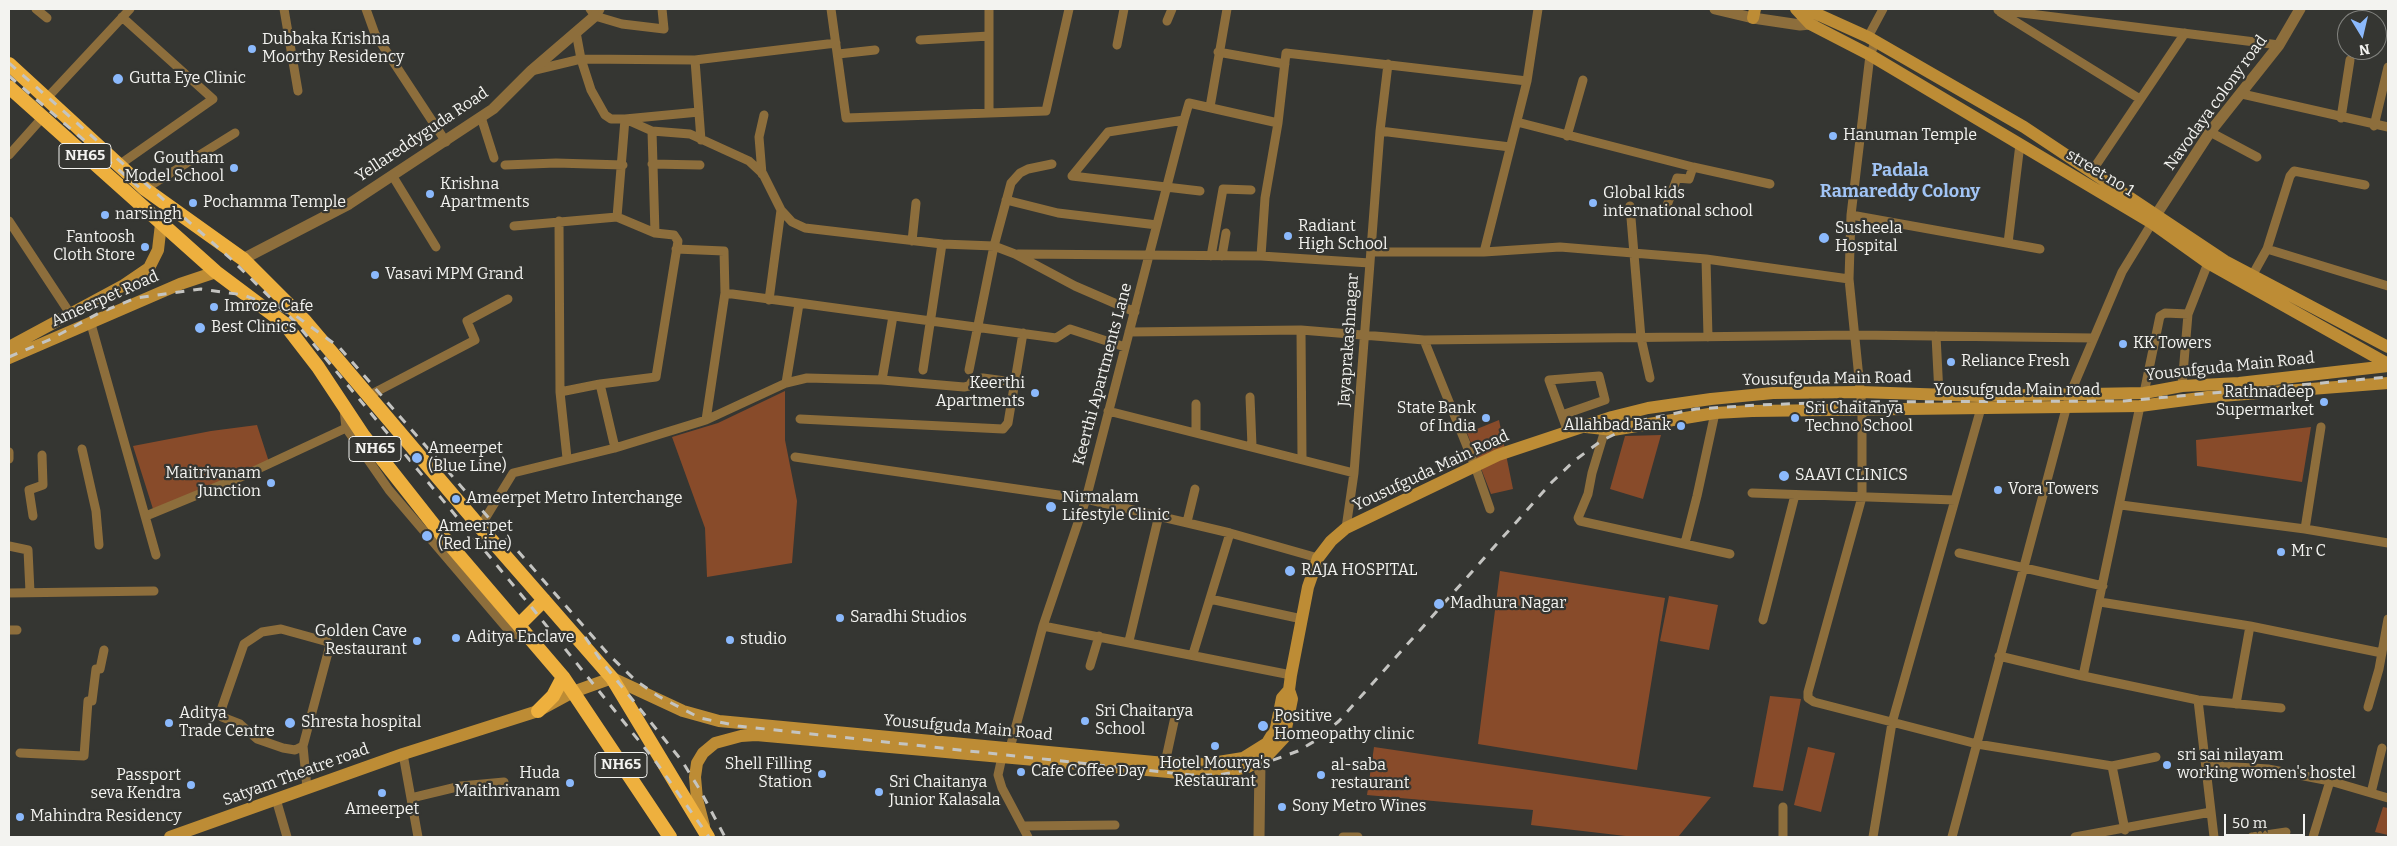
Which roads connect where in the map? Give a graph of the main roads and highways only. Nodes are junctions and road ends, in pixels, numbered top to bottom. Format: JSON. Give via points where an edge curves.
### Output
{"nodes":[{"id":1,"x":1796,"y":9,"type":"edge"},
{"id":2,"x":1812,"y":11,"type":"edge"},
{"id":3,"x":1871,"y":45,"type":"junction"},
{"id":4,"x":9,"y":64,"type":"edge"},
{"id":5,"x":9,"y":87,"type":"edge"},
{"id":6,"x":2154,"y":219,"type":"junction"},
{"id":7,"x":161,"y":224,"type":"junction"},
{"id":8,"x":216,"y":272,"type":"junction"},
{"id":9,"x":2234,"y":272,"type":"junction"},
{"id":10,"x":2388,"y":346,"type":"edge"},
{"id":11,"x":9,"y":348,"type":"edge"},
{"id":12,"x":9,"y":358,"type":"edge"},
{"id":13,"x":2388,"y":365,"type":"edge"},
{"id":14,"x":2388,"y":383,"type":"edge"},
{"id":15,"x":1586,"y":426,"type":"junction"},
{"id":16,"x":544,"y":600,"type":"junction"},
{"id":17,"x":519,"y":625,"type":"junction"},
{"id":18,"x":563,"y":678,"type":"junction"},
{"id":19,"x":612,"y":678,"type":"junction"},
{"id":20,"x":1289,"y":690,"type":"junction"},
{"id":21,"x":573,"y":692,"type":"junction"},
{"id":22,"x":538,"y":711,"type":"junction"},
{"id":23,"x":1006,"y":753,"type":"junction"},
{"id":24,"x":707,"y":836,"type":"edge"},
{"id":25,"x":170,"y":837,"type":"edge"},
{"id":26,"x":670,"y":837,"type":"edge"}],
"edges":[{"from":1,"to":3,"type":"main road","name":"street no 1","via":[[1810,24]]},
{"from":2,"to":3,"type":"main road","name":"street no 1"},
{"from":3,"to":6,"type":"main road","name":"street no 1","via":[[2020,144]]},
{"from":3,"to":6,"type":"main road","name":"street no 1","via":[[2024,127],[2092,170]]},
{"from":4,"to":16,"type":"highway","number":"NH65","via":[[145,189],[243,260],[299,314]]},
{"from":5,"to":7,"type":"highway","number":"NH65"},
{"from":6,"to":9,"type":"main road","name":"street no 1"},
{"from":6,"to":9,"type":"main road","name":"street no 1","via":[[2208,263]]},
{"from":7,"to":8,"type":"highway","number":"NH65"},
{"from":7,"to":11,"type":"main road","name":"Ameerpet Road","via":[[158,250],[149,268]]},
{"from":8,"to":12,"type":"main road","name":"Ameerpet Road","via":[[180,284]]},
{"from":8,"to":17,"type":"highway","number":"NH65","via":[[284,323],[364,436],[445,539]]},
{"from":9,"to":10,"type":"main road","name":"street no 1","via":[[2252,276]]},
{"from":9,"to":13,"type":"main road","name":"street no 1"},
{"from":13,"to":15,"type":"main road","name":"Yousufguda Main Road","via":[[2239,383],[2182,386],[2144,393],[1773,393],[1648,408]]},
{"from":14,"to":15,"type":"main road","name":"Yousufguda Main road","via":[[2208,397],[2140,406],[1862,408],[1715,413],[1605,430]]},
{"from":15,"to":20,"type":"main road","name":"Yousufguda Main Road","via":[[1498,454],[1346,528],[1331,541],[1312,572]]},
{"from":16,"to":17,"type":"highway"},
{"from":16,"to":19,"type":"highway","number":"NH65"},
{"from":17,"to":18,"type":"highway","number":"NH65"},
{"from":18,"to":21,"type":"highway","number":"NH65"},
{"from":18,"to":22,"type":"highway","via":[[553,696]]},
{"from":19,"to":21,"type":"main road","name":"Satyam Theatre road"},
{"from":19,"to":23,"type":"main road","name":"Yousufguda Main Road","via":[[683,711],[719,721]]},
{"from":19,"to":24,"type":"highway","number":"NH65"},
{"from":20,"to":23,"type":"main road","name":"Yousufguda Main Road","via":[[1282,698],[1272,737],[1243,758],[1217,764]]},
{"from":20,"to":23,"type":"main road","name":"Yousufguda Main Road","via":[[1292,700],[1284,738],[1260,761],[1231,772],[1201,774]]},
{"from":21,"to":22,"type":"main road","name":"Satyam Theatre road"},
{"from":21,"to":26,"type":"highway","number":"NH65"},
{"from":22,"to":25,"type":"main road","name":"Satyam Theatre road","via":[[403,754]]},
{"from":23,"to":24,"type":"main road","name":"Yousufguda Main Road","via":[[756,735],[727,738],[715,743],[697,763],[698,800]]}]}
